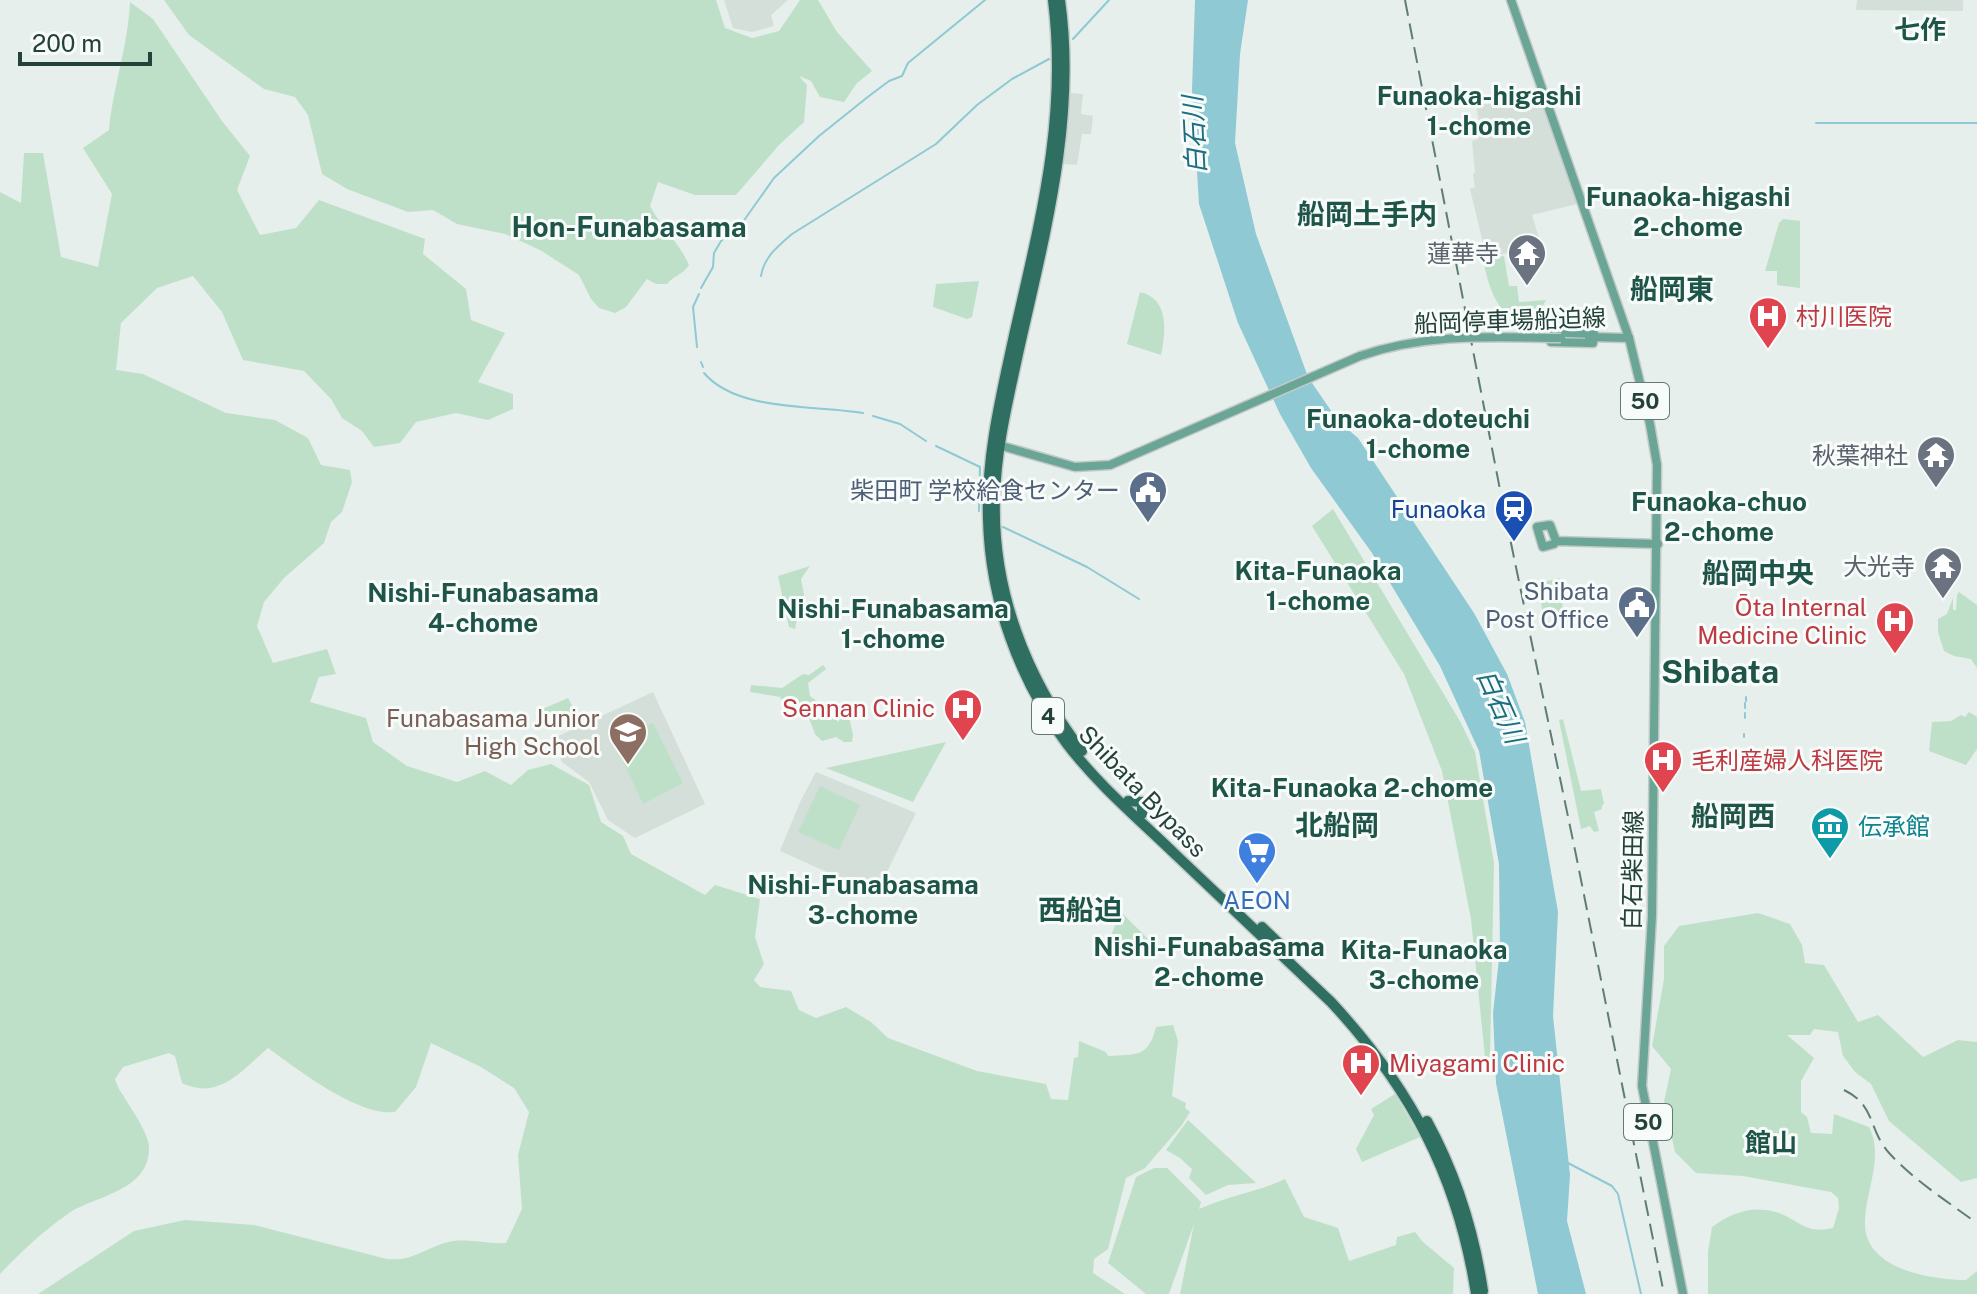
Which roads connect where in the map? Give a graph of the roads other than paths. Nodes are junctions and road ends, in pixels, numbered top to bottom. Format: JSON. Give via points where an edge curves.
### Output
{"nodes":[{"id":1,"x":1053,"y":0,"type":"edge"},
{"id":2,"x":1060,"y":0,"type":"edge"},
{"id":3,"x":1511,"y":0,"type":"edge"},
{"id":4,"x":1541,"y":332,"type":"dead end"},
{"id":5,"x":1595,"y":337,"type":"junction"},
{"id":6,"x":1629,"y":338,"type":"junction"},
{"id":7,"x":1551,"y":342,"type":"dead end"},
{"id":8,"x":996,"y":444,"type":"junction"},
{"id":9,"x":1556,"y":541,"type":"dead end"},
{"id":10,"x":1658,"y":544,"type":"junction"},
{"id":11,"x":1476,"y":1294,"type":"edge"},
{"id":12,"x":1483,"y":1294,"type":"edge"},
{"id":13,"x":1683,"y":1294,"type":"edge"}],
"edges":[{"from":1,"to":8,"type":"highway","name":"Shibata Bypass","number":"4","via":[[1058,63],[1053,147]]},
{"from":2,"to":8,"type":"highway","name":"Shibata Bypass","number":"4","via":[[1065,47],[1061,138],[1044,238]]},
{"from":3,"to":6,"type":"main road","number":"50"},
{"from":4,"to":5,"type":"main road"},
{"from":5,"to":6,"type":"main road","name":"船岡停車場船迫線"},
{"from":5,"to":7,"type":"main road","via":[[1593,343]]},
{"from":5,"to":8,"type":"main road","name":"船岡停車場船迫線","bridge":true,"via":[[1436,338],[1398,344],[1104,466],[1075,467]]},
{"from":6,"to":10,"type":"main road","number":"50","via":[[1656,457]]},
{"from":8,"to":11,"type":"highway","name":"Shibata Bypass","number":"4","via":[[988,521],[995,584],[1009,634],[1041,705],[1094,775],[1331,1002],[1376,1054],[1409,1101],[1442,1168]]},
{"from":8,"to":12,"type":"highway","name":"Shibata Bypass","number":"4","via":[[996,543],[1002,582],[1032,672],[1090,761],[1329,991],[1391,1064],[1423,1114],[1453,1177]]},
{"from":9,"to":10,"type":"main road"},
{"from":10,"to":13,"type":"main road","number":"50","via":[[1652,916],[1642,1086]]}]}
